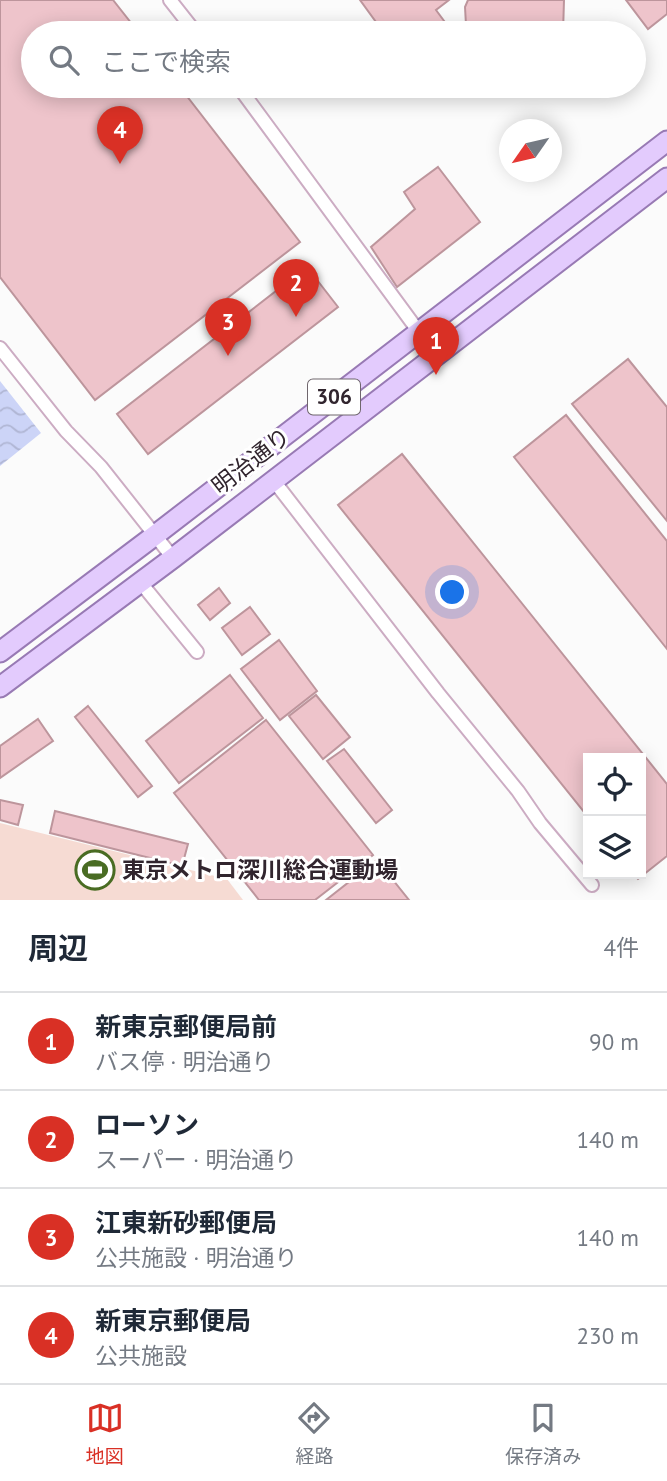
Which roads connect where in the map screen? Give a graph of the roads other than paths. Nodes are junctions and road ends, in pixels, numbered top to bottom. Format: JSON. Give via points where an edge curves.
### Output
{"nodes":[{"id":1,"x":170,"y":0,"type":"edge"},
{"id":2,"x":187,"y":21,"type":"edge"},
{"id":3,"x":247,"y":98,"type":"edge"},
{"id":4,"x":667,"y":141,"type":"edge"},
{"id":5,"x":667,"y":178,"type":"edge"},
{"id":6,"x":419,"y":332,"type":"junction"},
{"id":7,"x":0,"y":348,"type":"edge"},
{"id":8,"x":274,"y":481,"type":"junction"},
{"id":9,"x":154,"y":536,"type":"junction"},
{"id":10,"x":173,"y":558,"type":"junction"},
{"id":11,"x":141,"y":583,"type":"junction"},
{"id":12,"x":0,"y":652,"type":"edge"},
{"id":13,"x":197,"y":652,"type":"dead end"},
{"id":14,"x":0,"y":687,"type":"edge"},
{"id":15,"x":592,"y":885,"type":"dead end"}],
"edges":[{"from":1,"to":2,"type":"street"},
{"from":3,"to":6,"type":"street"},
{"from":4,"to":6,"type":"main road","name":"明治通り","number":"306"},
{"from":5,"to":8,"type":"main road","name":"明治通り","number":"306"},
{"from":6,"to":9,"type":"main road","name":"明治通り","number":"306"},
{"from":7,"to":9,"type":"street"},
{"from":8,"to":10,"type":"main road","name":"明治通り","number":"306"},
{"from":8,"to":15,"type":"street"},
{"from":9,"to":10,"type":"street"},
{"from":9,"to":12,"type":"main road","name":"明治通り","number":"306"},
{"from":10,"to":11,"type":"main road","name":"明治通り","number":"306"},
{"from":11,"to":13,"type":"street"},
{"from":11,"to":14,"type":"main road","name":"明治通り","number":"306"}]}
